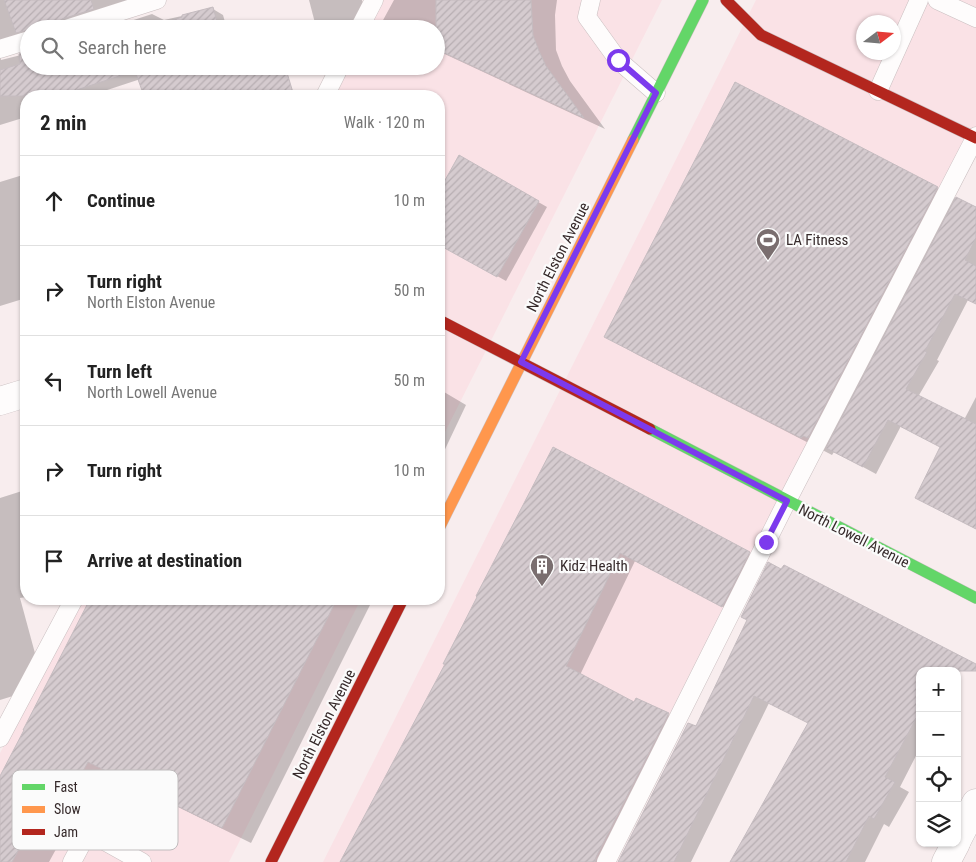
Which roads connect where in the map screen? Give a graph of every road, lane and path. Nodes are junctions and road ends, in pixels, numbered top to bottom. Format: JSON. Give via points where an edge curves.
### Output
{"nodes":[{"id":1,"x":157,"y":0,"type":"edge"},
{"id":2,"x":374,"y":0,"type":"edge"},
{"id":3,"x":592,"y":0,"type":"edge"},
{"id":4,"x":703,"y":0,"type":"edge"},
{"id":5,"x":726,"y":0,"type":"edge"},
{"id":6,"x":919,"y":0,"type":"edge"},
{"id":7,"x":937,"y":0,"type":"edge"},
{"id":8,"x":976,"y":18,"type":"edge"},
{"id":9,"x":94,"y":20,"type":"edge"},
{"id":10,"x":364,"y":20,"type":"edge"},
{"id":11,"x":20,"y":43,"type":"edge"},
{"id":12,"x":0,"y":49,"type":"edge"},
{"id":13,"x":335,"y":75,"type":"edge"},
{"id":14,"x":327,"y":90,"type":"edge"},
{"id":15,"x":878,"y":91,"type":"junction"},
{"id":16,"x":656,"y":93,"type":"junction"},
{"id":17,"x":976,"y":137,"type":"edge"},
{"id":18,"x":445,"y":323,"type":"edge"},
{"id":19,"x":521,"y":362,"type":"junction"},
{"id":20,"x":20,"y":395,"type":"edge"},
{"id":21,"x":0,"y":401,"type":"edge"},
{"id":22,"x":787,"y":501,"type":"junction"},
{"id":23,"x":445,"y":516,"type":"edge"},
{"id":24,"x":976,"y":598,"type":"edge"},
{"id":25,"x":71,"y":605,"type":"edge"},
{"id":26,"x":400,"y":605,"type":"edge"},
{"id":27,"x":0,"y":738,"type":"edge"},
{"id":28,"x":976,"y":803,"type":"edge"},
{"id":29,"x":961,"y":832,"type":"edge"},
{"id":30,"x":954,"y":847,"type":"edge"},
{"id":31,"x":78,"y":850,"type":"edge"},
{"id":32,"x":120,"y":850,"type":"edge"},
{"id":33,"x":72,"y":862,"type":"edge"},
{"id":34,"x":142,"y":862,"type":"edge"},
{"id":35,"x":272,"y":862,"type":"edge"},
{"id":36,"x":606,"y":862,"type":"edge"},
{"id":37,"x":946,"y":862,"type":"edge"}],
"edges":[{"from":1,"to":9,"type":"lane"},
{"from":2,"to":10,"type":"lane"},
{"from":3,"to":16,"type":"lane","via":[[587,18],[618,60]]},
{"from":4,"to":16,"type":"street","name":"North Elston Avenue"},
{"from":5,"to":15,"type":"street","via":[[761,35]]},
{"from":6,"to":15,"type":"lane"},
{"from":7,"to":8,"type":"lane"},
{"from":11,"to":12,"type":"lane"},
{"from":13,"to":14,"type":"lane"},
{"from":15,"to":17,"type":"street"},
{"from":16,"to":19,"type":"street","name":"North Elston Avenue"},
{"from":17,"to":22,"type":"lane"},
{"from":18,"to":19,"type":"street","name":"North Lowell Avenue"},
{"from":19,"to":22,"type":"street","name":"North Lowell Avenue"},
{"from":19,"to":23,"type":"street","name":"North Elston Avenue"},
{"from":20,"to":21,"type":"street"},
{"from":22,"to":24,"type":"street","name":"North Lowell Avenue"},
{"from":22,"to":36,"type":"lane"},
{"from":25,"to":27,"type":"lane"},
{"from":26,"to":35,"type":"street","name":"North Elston Avenue"},
{"from":28,"to":29,"type":"street"},
{"from":30,"to":37,"type":"street"},
{"from":31,"to":33,"type":"lane"},
{"from":32,"to":34,"type":"lane"}]}
